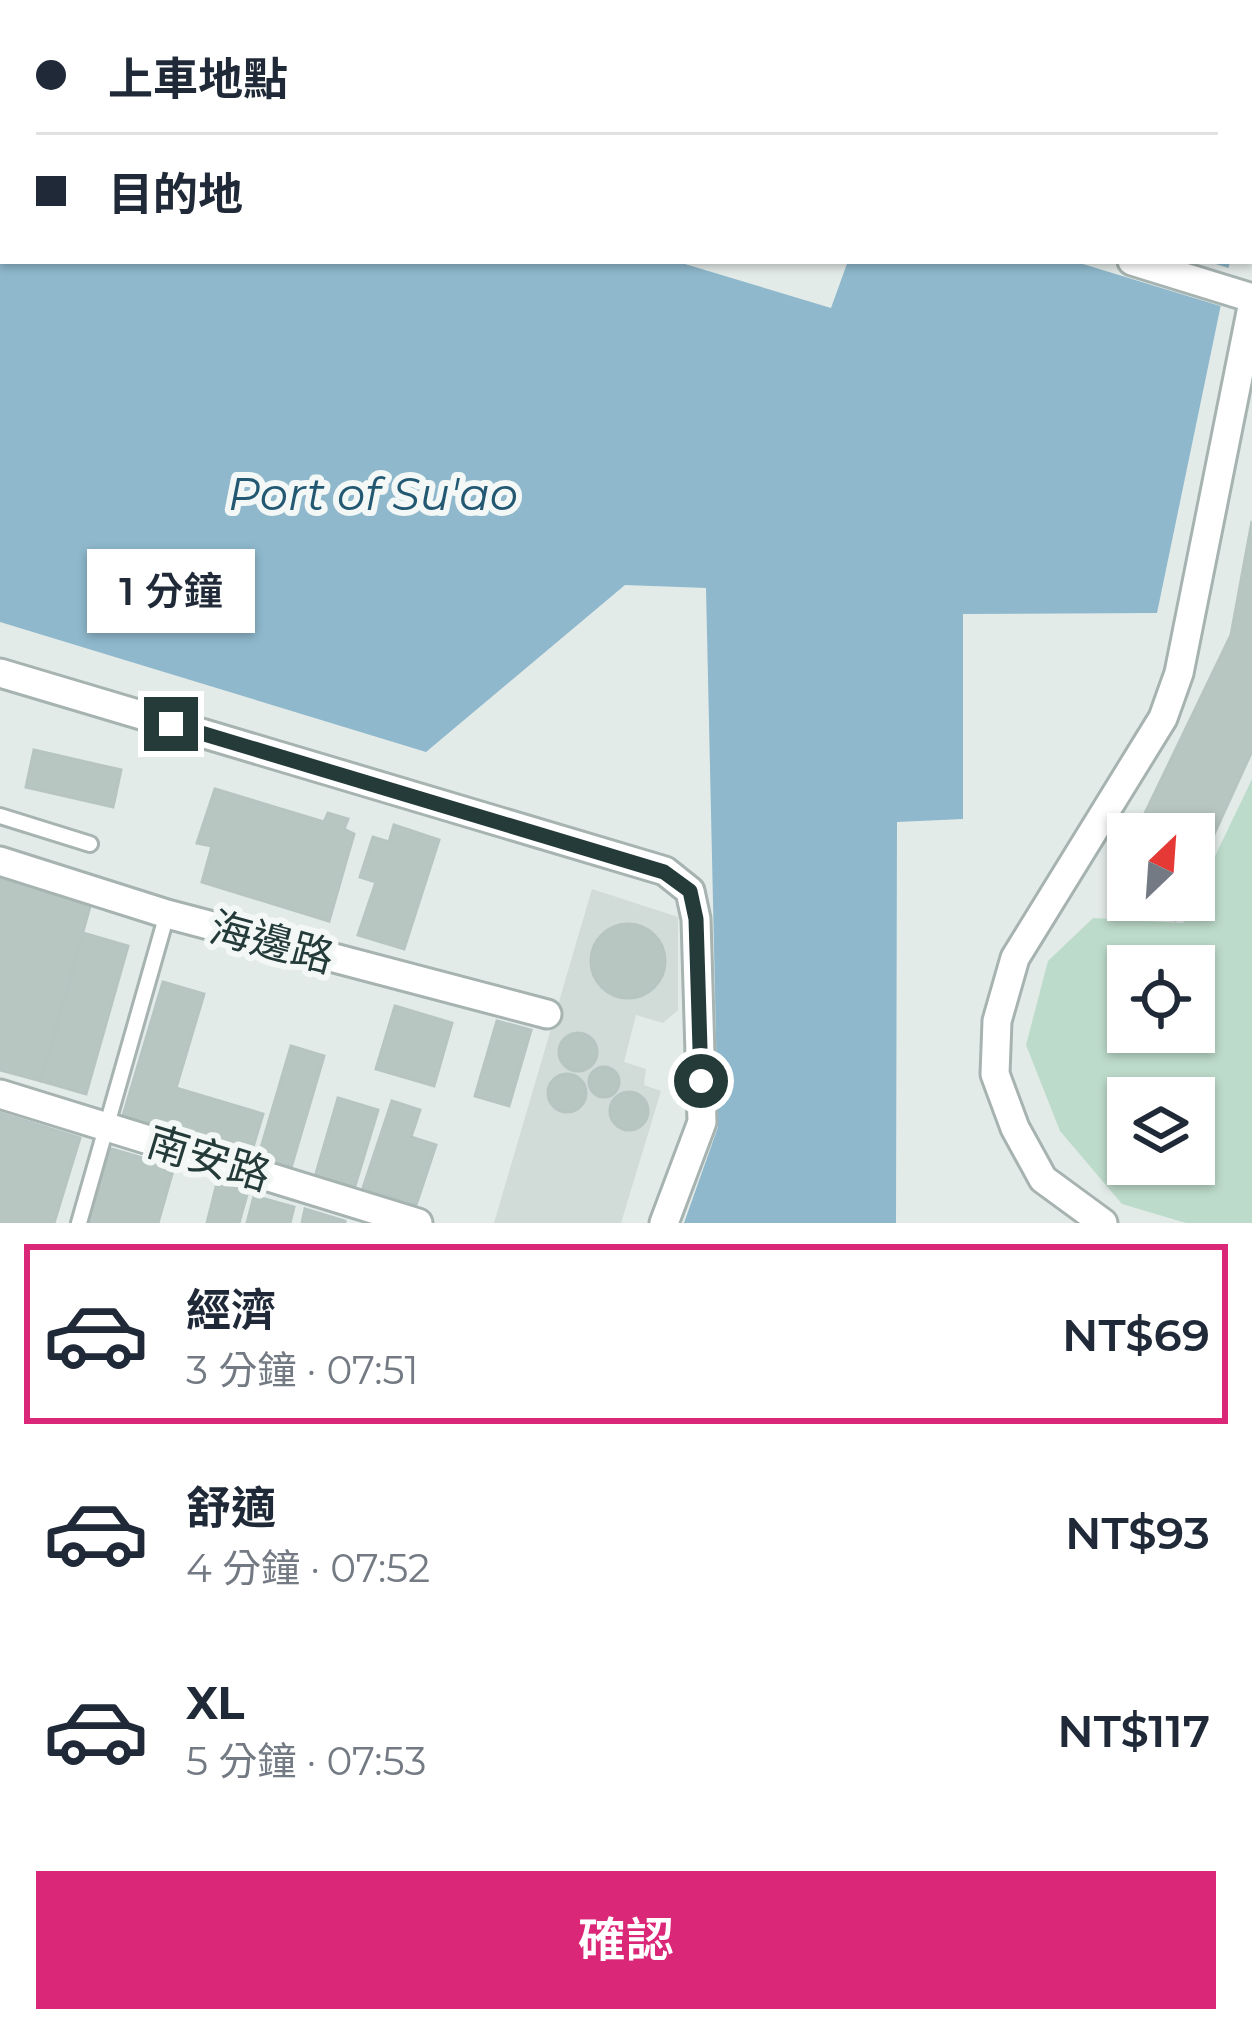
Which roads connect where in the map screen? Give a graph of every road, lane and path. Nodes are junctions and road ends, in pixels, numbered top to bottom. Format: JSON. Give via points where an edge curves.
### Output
{"nodes":[{"id":1,"x":1141,"y":264,"type":"edge"},
{"id":2,"x":1252,"y":302,"type":"edge"},
{"id":3,"x":0,"y":673,"type":"edge"},
{"id":4,"x":0,"y":816,"type":"edge"},
{"id":5,"x":90,"y":844,"type":"dead end"},
{"id":6,"x":0,"y":861,"type":"edge"},
{"id":7,"x":166,"y":914,"type":"junction"},
{"id":8,"x":547,"y":1014,"type":"dead end"},
{"id":9,"x":0,"y":1094,"type":"edge"},
{"id":10,"x":109,"y":1126,"type":"junction"},
{"id":11,"x":79,"y":1223,"type":"edge"},
{"id":12,"x":418,"y":1223,"type":"edge"},
{"id":13,"x":664,"y":1223,"type":"edge"},
{"id":14,"x":1102,"y":1223,"type":"edge"}],
"edges":[{"from":1,"to":2,"type":"street"},
{"from":2,"to":14,"type":"street","via":[[1179,673],[1163,718],[1016,958],[997,1021],[994,1074],[1015,1129],[1043,1179]]},
{"from":3,"to":13,"type":"street","via":[[664,872],[690,891],[702,1122]]},
{"from":4,"to":5,"type":"lane"},
{"from":6,"to":7,"type":"street","name":"海邊路"},
{"from":7,"to":8,"type":"street","name":"海邊路"},
{"from":7,"to":10,"type":"lane"},
{"from":9,"to":10,"type":"street","name":"南安路"},
{"from":10,"to":11,"type":"lane"},
{"from":10,"to":12,"type":"street","name":"南安路"}]}
